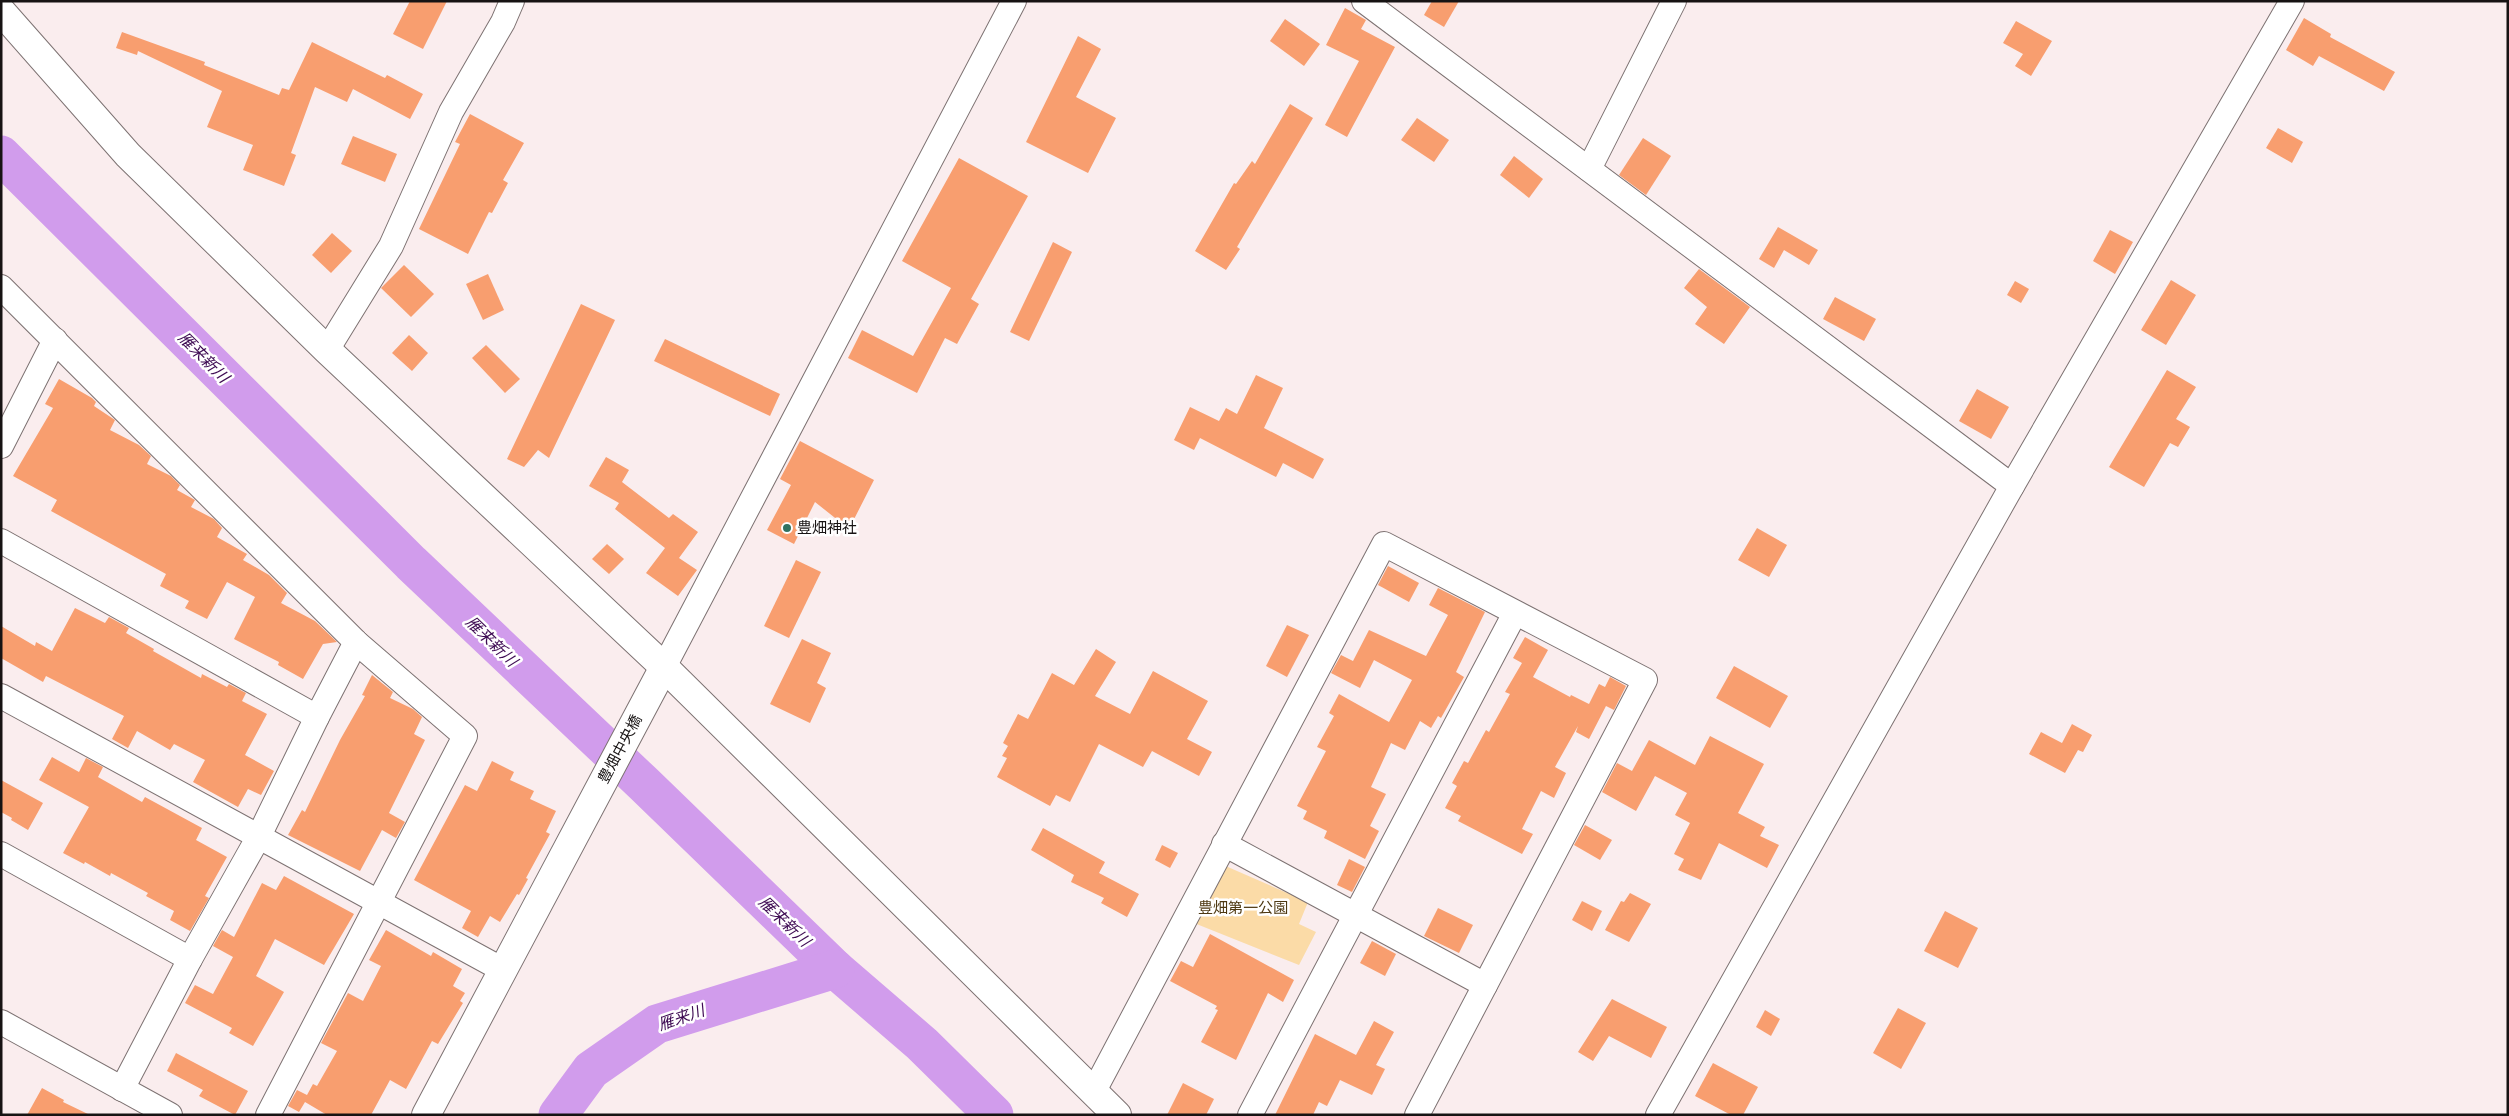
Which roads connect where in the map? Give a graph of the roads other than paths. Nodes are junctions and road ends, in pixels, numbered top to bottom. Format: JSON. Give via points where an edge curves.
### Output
{"nodes":[{"id":1,"x":512,"y":1,"type":"edge"},
{"id":2,"x":1014,"y":1,"type":"edge"},
{"id":3,"x":1364,"y":1,"type":"edge"},
{"id":4,"x":1674,"y":1,"type":"edge"},
{"id":5,"x":2292,"y":1,"type":"edge"},
{"id":6,"x":1,"y":11,"type":"edge"},
{"id":7,"x":1589,"y":169,"type":"junction"},
{"id":8,"x":1,"y":287,"type":"edge"},
{"id":9,"x":55,"y":340,"type":"junction"},
{"id":10,"x":327,"y":350,"type":"junction"},
{"id":11,"x":1,"y":446,"type":"edge"},
{"id":12,"x":2012,"y":486,"type":"junction"},
{"id":13,"x":1,"y":541,"type":"edge"},
{"id":14,"x":1515,"y":613,"type":"junction"},
{"id":15,"x":356,"y":642,"type":"junction"},
{"id":16,"x":664,"y":667,"type":"junction"},
{"id":17,"x":1,"y":696,"type":"edge"},
{"id":18,"x":317,"y":717,"type":"junction"},
{"id":19,"x":258,"y":838,"type":"junction"},
{"id":20,"x":1224,"y":844,"type":"junction"},
{"id":21,"x":1,"y":854,"type":"edge"},
{"id":22,"x":378,"y":903,"type":"junction"},
{"id":23,"x":1356,"y":915,"type":"junction"},
{"id":24,"x":190,"y":959,"type":"junction"},
{"id":25,"x":503,"y":970,"type":"junction"},
{"id":26,"x":1485,"y":985,"type":"junction"},
{"id":27,"x":1,"y":1022,"type":"edge"},
{"id":28,"x":122,"y":1089,"type":"junction"},
{"id":29,"x":1094,"y":1091,"type":"junction"},
{"id":30,"x":170,"y":1115,"type":"edge"},
{"id":31,"x":268,"y":1115,"type":"edge"},
{"id":32,"x":426,"y":1115,"type":"edge"},
{"id":33,"x":1117,"y":1115,"type":"edge"},
{"id":34,"x":1250,"y":1115,"type":"edge"},
{"id":35,"x":1416,"y":1115,"type":"edge"},
{"id":36,"x":1658,"y":1115,"type":"edge"}],
"edges":[{"from":1,"to":10,"type":"street","via":[[451,112],[391,246]]},
{"from":2,"to":16,"type":"street"},
{"from":3,"to":7,"type":"street"},
{"from":4,"to":7,"type":"street"},
{"from":5,"to":12,"type":"street"},
{"from":6,"to":10,"type":"street","via":[[128,155]]},
{"from":7,"to":12,"type":"street"},
{"from":8,"to":9,"type":"street"},
{"from":9,"to":11,"type":"street"},
{"from":9,"to":15,"type":"street"},
{"from":10,"to":16,"type":"street","via":[[639,647]]},
{"from":12,"to":36,"type":"street"},
{"from":13,"to":18,"type":"street"},
{"from":14,"to":20,"type":"street","via":[[1384,544]]},
{"from":14,"to":23,"type":"street"},
{"from":14,"to":26,"type":"street","via":[[1645,680]]},
{"from":15,"to":18,"type":"street"},
{"from":15,"to":22,"type":"street","via":[[465,736]]},
{"from":16,"to":25,"type":"street","name":"豊畑中央橋"},
{"from":16,"to":29,"type":"street"},
{"from":17,"to":19,"type":"street"},
{"from":18,"to":19,"type":"street"},
{"from":19,"to":22,"type":"street"},
{"from":19,"to":24,"type":"street"},
{"from":20,"to":23,"type":"street"},
{"from":20,"to":29,"type":"street"},
{"from":21,"to":24,"type":"street"},
{"from":22,"to":25,"type":"street"},
{"from":22,"to":31,"type":"street"},
{"from":23,"to":26,"type":"street"},
{"from":23,"to":34,"type":"street"},
{"from":24,"to":28,"type":"street"},
{"from":25,"to":32,"type":"street","name":"豊畑中央橋"},
{"from":26,"to":35,"type":"street"},
{"from":27,"to":28,"type":"street"},
{"from":28,"to":30,"type":"street"},
{"from":29,"to":33,"type":"street"}]}
